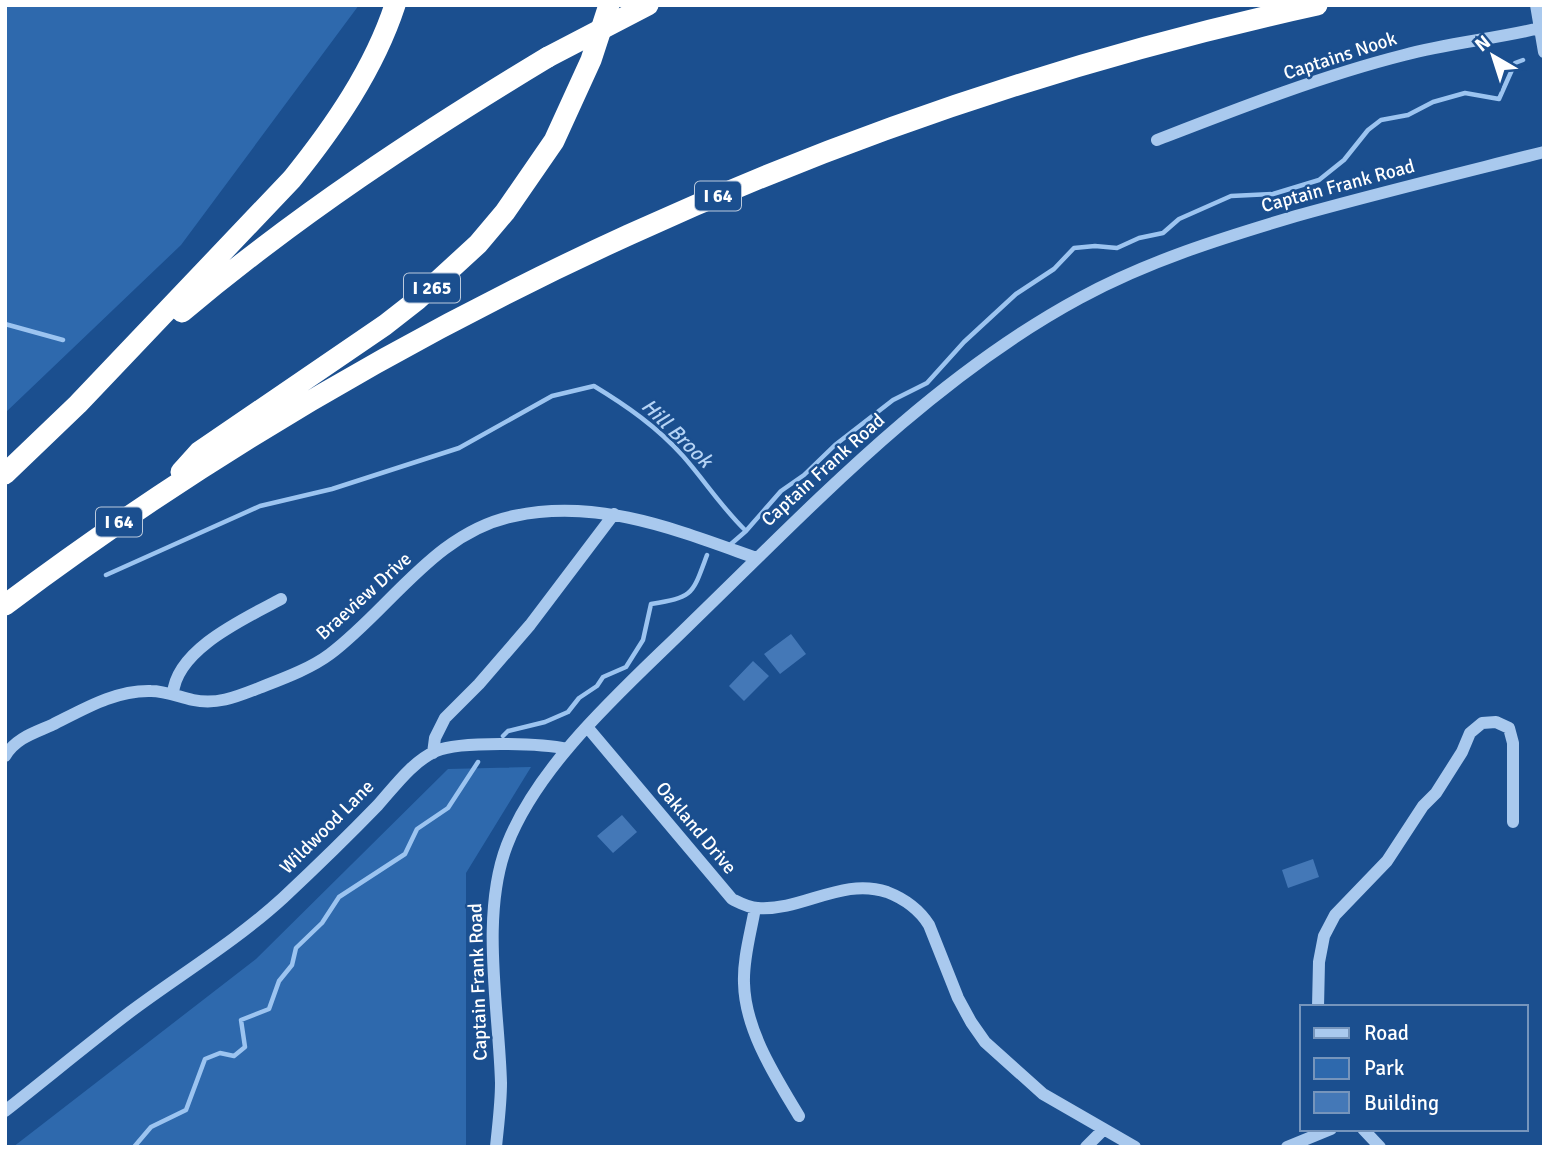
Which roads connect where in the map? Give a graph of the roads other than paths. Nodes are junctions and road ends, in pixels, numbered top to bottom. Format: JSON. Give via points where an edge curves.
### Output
{"nodes":[{"id":1,"x":395,"y":5,"type":"edge"},
{"id":2,"x":609,"y":5,"type":"edge"},
{"id":3,"x":648,"y":5,"type":"edge"},
{"id":4,"x":1317,"y":5,"type":"edge"},
{"id":5,"x":1536,"y":5,"type":"edge"},
{"id":6,"x":1540,"y":28,"type":"junction"},
{"id":7,"x":1544,"y":52,"type":"edge"},
{"id":8,"x":1157,"y":140,"type":"dead end"},
{"id":9,"x":1544,"y":152,"type":"edge"},
{"id":10,"x":78,"y":404,"type":"junction"},
{"id":11,"x":5,"y":474,"type":"edge"},
{"id":12,"x":163,"y":492,"type":"junction"},
{"id":13,"x":614,"y":514,"type":"junction"},
{"id":14,"x":756,"y":558,"type":"junction"},
{"id":15,"x":281,"y":599,"type":"dead end"},
{"id":16,"x":5,"y":605,"type":"edge"},
{"id":17,"x":173,"y":694,"type":"junction"},
{"id":18,"x":587,"y":728,"type":"junction"},
{"id":19,"x":567,"y":749,"type":"junction"},
{"id":20,"x":433,"y":753,"type":"junction"},
{"id":21,"x":5,"y":757,"type":"edge"},
{"id":22,"x":1513,"y":822,"type":"dead end"},
{"id":23,"x":755,"y":908,"type":"junction"},
{"id":24,"x":1318,"y":1005,"type":"edge"},
{"id":25,"x":5,"y":1111,"type":"edge"},
{"id":26,"x":799,"y":1116,"type":"dead end"},
{"id":27,"x":1104,"y":1129,"type":"junction"},
{"id":28,"x":1326,"y":1131,"type":"edge"},
{"id":29,"x":1365,"y":1131,"type":"edge"},
{"id":30,"x":496,"y":1147,"type":"edge"},
{"id":31,"x":1086,"y":1147,"type":"edge"},
{"id":32,"x":1135,"y":1147,"type":"edge"},
{"id":33,"x":1287,"y":1147,"type":"edge"},
{"id":34,"x":1380,"y":1147,"type":"edge"}],
"edges":[{"from":1,"to":10,"type":"highway","via":[[349,102],[322,142]]},
{"from":2,"to":12,"type":"highway","number":"I 265","via":[[591,60],[554,141],[478,244],[385,325],[199,452]]},
{"from":3,"to":10,"type":"highway","bridge":true,"via":[[548,57],[388,156],[223,278]]},
{"from":4,"to":12,"type":"highway","number":"I 64","via":[[1165,41],[1017,85],[738,188],[563,267],[437,331]]},
{"from":5,"to":6,"type":"street"},
{"from":6,"to":7,"type":"street"},
{"from":6,"to":8,"type":"street","name":"Captains Nook","via":[[1404,55]]},
{"from":9,"to":14,"type":"street","name":"Captain Frank Road","via":[[1226,236],[1081,298],[1012,339],[929,402]]},
{"from":10,"to":11,"type":"highway"},
{"from":12,"to":16,"type":"highway","number":"I 64"},
{"from":13,"to":14,"type":"street","name":"Braeview Drive"},
{"from":13,"to":17,"type":"street","name":"Braeview Drive","via":[[577,509],[545,512],[515,515],[478,527],[460,536],[356,632],[308,667],[227,700],[203,701]]},
{"from":13,"to":20,"type":"street","via":[[530,625],[445,718]]},
{"from":14,"to":18,"type":"street","name":"Captain Frank Road"},
{"from":15,"to":17,"type":"street","via":[[228,627],[186,662],[174,681]]},
{"from":17,"to":21,"type":"street","name":"Braeview Drive","via":[[134,692],[89,705],[27,735]]},
{"from":18,"to":19,"type":"street","name":"Captain Frank Road"},
{"from":18,"to":23,"type":"street","name":"Oakland Drive","via":[[723,890]]},
{"from":19,"to":20,"type":"street","via":[[465,746]]},
{"from":19,"to":30,"type":"street","name":"Captain Frank Road","via":[[524,808],[506,846],[496,887],[501,1084]]},
{"from":20,"to":25,"type":"street","name":"Wildwood Lane","via":[[405,774],[282,899]]},
{"from":22,"to":24,"type":"street","via":[[1509,728],[1496,722],[1482,723],[1470,733],[1436,793],[1387,860],[1335,915],[1324,936],[1319,962]]},
{"from":23,"to":26,"type":"street","via":[[744,970],[745,1004],[762,1049]]},
{"from":23,"to":27,"type":"street","via":[[783,908],[838,890],[863,888],[906,901],[929,925],[958,998],[985,1042],[1044,1094]]},
{"from":27,"to":31,"type":"street"},
{"from":27,"to":32,"type":"street"},
{"from":28,"to":33,"type":"street"},
{"from":29,"to":34,"type":"street"}]}
